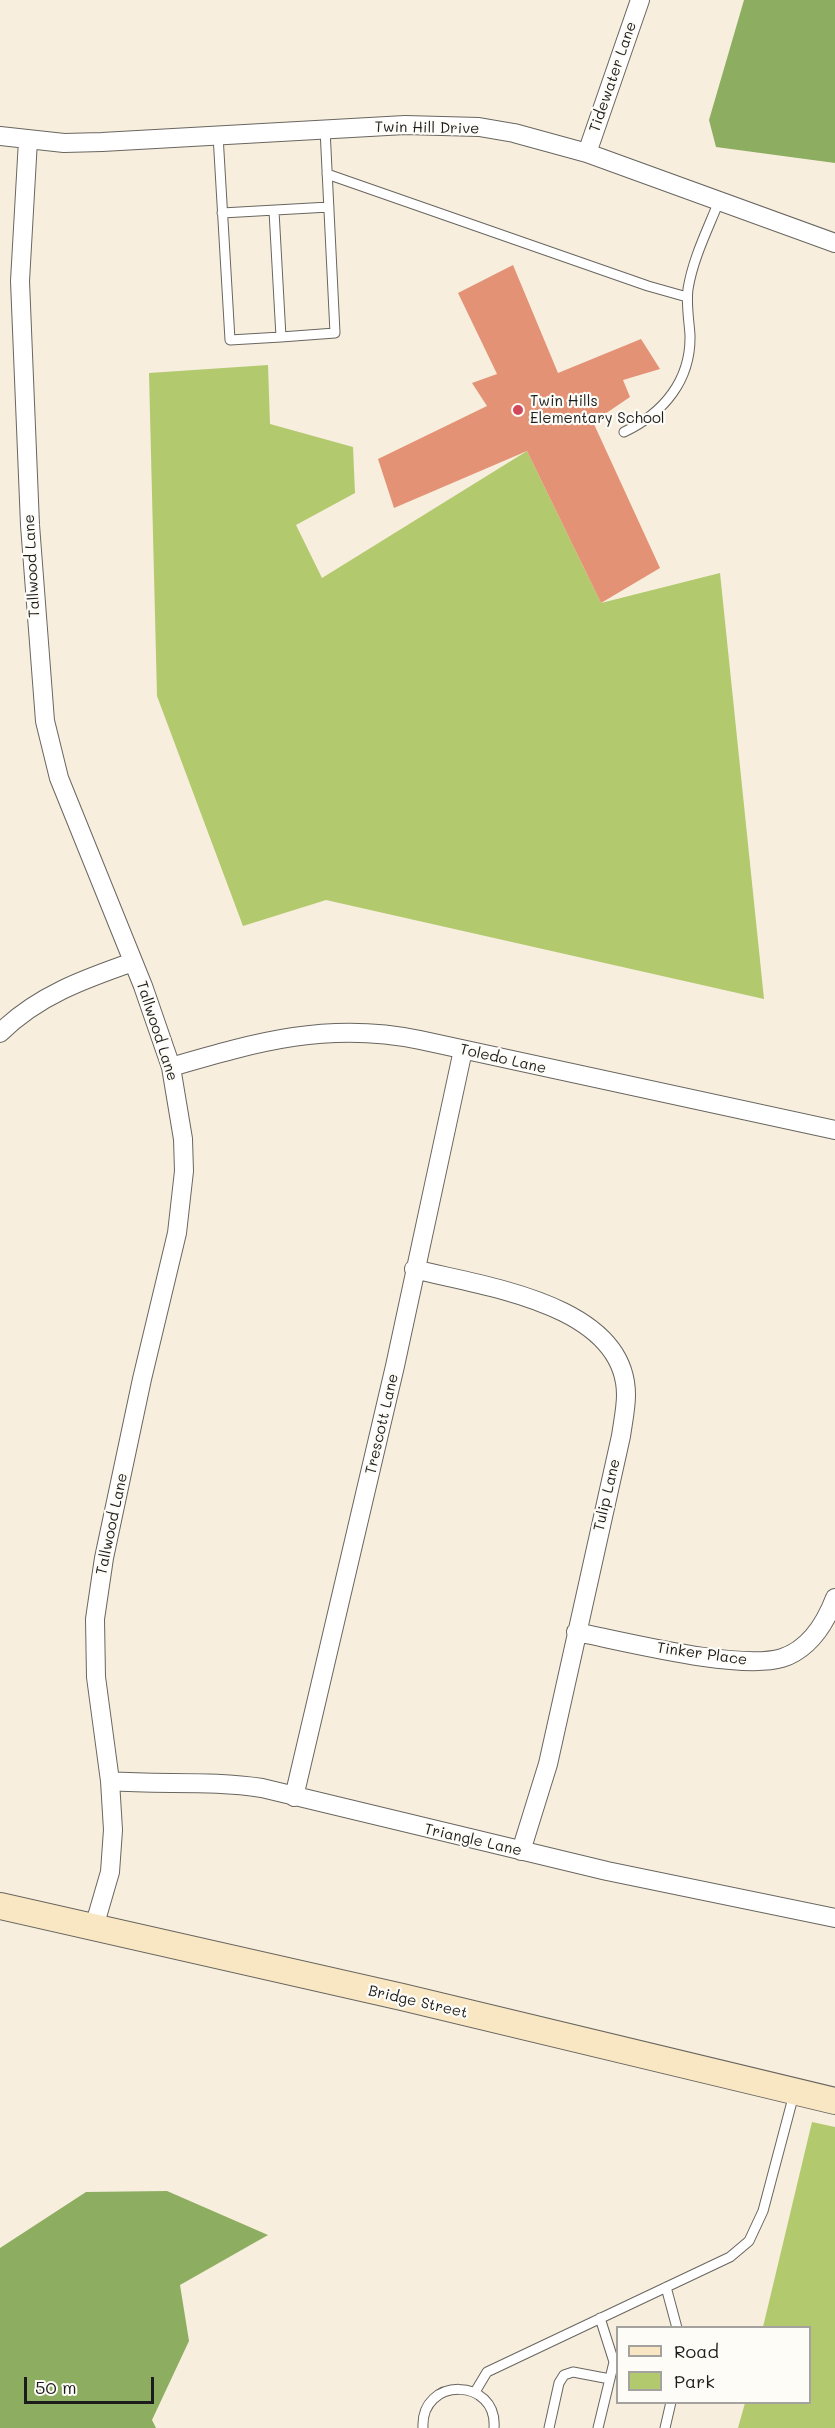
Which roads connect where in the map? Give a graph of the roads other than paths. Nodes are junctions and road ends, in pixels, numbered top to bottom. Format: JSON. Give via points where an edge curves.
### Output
{"nodes":[{"id":1,"x":640,"y":0,"type":"edge"},
{"id":2,"x":325,"y":129,"type":"junction"},
{"id":3,"x":218,"y":135,"type":"junction"},
{"id":4,"x":0,"y":136,"type":"edge"},
{"id":5,"x":28,"y":140,"type":"junction"},
{"id":6,"x":587,"y":153,"type":"junction"},
{"id":7,"x":327,"y":174,"type":"junction"},
{"id":8,"x":719,"y":201,"type":"junction"},
{"id":9,"x":329,"y":207,"type":"junction"},
{"id":10,"x":274,"y":211,"type":"junction"},
{"id":11,"x":222,"y":213,"type":"junction"},
{"id":12,"x":835,"y":243,"type":"edge"},
{"id":13,"x":687,"y":297,"type":"junction"},
{"id":14,"x":280,"y":337,"type":"junction"},
{"id":15,"x":624,"y":432,"type":"dead end"},
{"id":16,"x":133,"y":962,"type":"junction"},
{"id":17,"x":0,"y":1033,"type":"edge"},
{"id":18,"x":463,"y":1050,"type":"junction"},
{"id":19,"x":171,"y":1067,"type":"junction"},
{"id":20,"x":835,"y":1131,"type":"edge"},
{"id":21,"x":414,"y":1269,"type":"junction"},
{"id":22,"x":835,"y":1598,"type":"edge"},
{"id":23,"x":576,"y":1632,"type":"junction"},
{"id":24,"x":110,"y":1781,"type":"junction"},
{"id":25,"x":294,"y":1797,"type":"junction"},
{"id":26,"x":521,"y":1851,"type":"junction"},
{"id":27,"x":0,"y":1906,"type":"edge"},
{"id":28,"x":835,"y":1918,"type":"edge"},
{"id":29,"x":93,"y":1927,"type":"junction"},
{"id":30,"x":795,"y":2092,"type":"junction"},
{"id":31,"x":835,"y":2101,"type":"edge"},
{"id":32,"x":666,"y":2288,"type":"junction"},
{"id":33,"x":600,"y":2318,"type":"junction"},
{"id":34,"x":676,"y":2326,"type":"edge"},
{"id":35,"x":610,"y":2379,"type":"junction"},
{"id":36,"x":475,"y":2392,"type":"junction"},
{"id":37,"x":671,"y":2404,"type":"edge"},
{"id":38,"x":423,"y":2428,"type":"edge"},
{"id":39,"x":494,"y":2428,"type":"edge"},
{"id":40,"x":549,"y":2428,"type":"edge"},
{"id":41,"x":598,"y":2428,"type":"edge"},
{"id":42,"x":665,"y":2428,"type":"edge"}],
"edges":[{"from":1,"to":6,"type":"street","name":"Tidewater Lane"},
{"from":2,"to":3,"type":"street","name":"Twin Hill Drive"},
{"from":2,"to":6,"type":"street","name":"Twin Hill Drive","via":[[442,124],[479,127]]},
{"from":2,"to":7,"type":"lane"},
{"from":3,"to":5,"type":"street","name":"Twin Hill Drive","via":[[102,142]]},
{"from":3,"to":11,"type":"lane"},
{"from":4,"to":5,"type":"street","name":"Twin Hill Drive"},
{"from":5,"to":16,"type":"street","name":"Tallwood Lane","via":[[20,281],[30,525],[45,721],[59,778]]},
{"from":6,"to":8,"type":"street","name":"Twin Hill Drive"},
{"from":7,"to":9,"type":"lane"},
{"from":7,"to":13,"type":"lane"},
{"from":8,"to":12,"type":"street","name":"Twin Hill Drive"},
{"from":8,"to":13,"type":"lane","via":[[700,247]]},
{"from":9,"to":10,"type":"lane"},
{"from":9,"to":14,"type":"lane","via":[[335,333]]},
{"from":10,"to":11,"type":"lane"},
{"from":10,"to":14,"type":"lane"},
{"from":11,"to":14,"type":"lane","via":[[230,340]]},
{"from":13,"to":15,"type":"lane","via":[[687,370],[676,390],[656,412]]},
{"from":16,"to":17,"type":"street","via":[[45,998]]},
{"from":16,"to":19,"type":"street","name":"Tallwood Lane"},
{"from":18,"to":19,"type":"street","name":"Toledo Lane","via":[[392,1034],[337,1031],[288,1038]]},
{"from":18,"to":20,"type":"street","name":"Toledo Lane"},
{"from":18,"to":21,"type":"street","name":"Trescott Lane"},
{"from":19,"to":24,"type":"street","name":"Tallwood Lane","via":[[183,1139],[184,1171],[177,1233],[142,1379],[94,1618],[96,1677]]},
{"from":21,"to":23,"type":"street","name":"Tulip Lane","via":[[516,1294],[572,1315],[589,1326],[614,1356],[626,1394],[621,1436]]},
{"from":21,"to":25,"type":"street","name":"Trescott Lane","via":[[345,1589]]},
{"from":22,"to":23,"type":"street","name":"Tinker Place","via":[[816,1635],[800,1649],[782,1658],[760,1661],[719,1659]]},
{"from":23,"to":26,"type":"street","name":"Tulip Lane","via":[[548,1764]]},
{"from":24,"to":25,"type":"street","name":"Triangle Lane","via":[[238,1784]]},
{"from":24,"to":29,"type":"street","name":"Tallwood Lane","via":[[110,1872]]},
{"from":25,"to":26,"type":"street","name":"Triangle Lane"},
{"from":26,"to":28,"type":"street","name":"Triangle Lane"},
{"from":27,"to":29,"type":"main road","name":"Bridge Street"},
{"from":29,"to":30,"type":"main road","name":"Bridge Street"},
{"from":30,"to":31,"type":"main road","name":"Bridge Street"},
{"from":30,"to":32,"type":"lane","via":[[763,2211],[749,2241],[730,2257]]},
{"from":32,"to":33,"type":"lane"},
{"from":32,"to":34,"type":"lane"},
{"from":33,"to":35,"type":"lane","via":[[614,2362]]},
{"from":33,"to":36,"type":"lane","via":[[487,2372]]},
{"from":35,"to":40,"type":"lane","via":[[573,2372],[564,2375]]},
{"from":35,"to":41,"type":"lane"},
{"from":36,"to":38,"type":"lane","via":[[452,2389],[441,2393],[425,2410]]},
{"from":36,"to":39,"type":"lane","via":[[491,2410]]},
{"from":37,"to":42,"type":"lane"}]}
